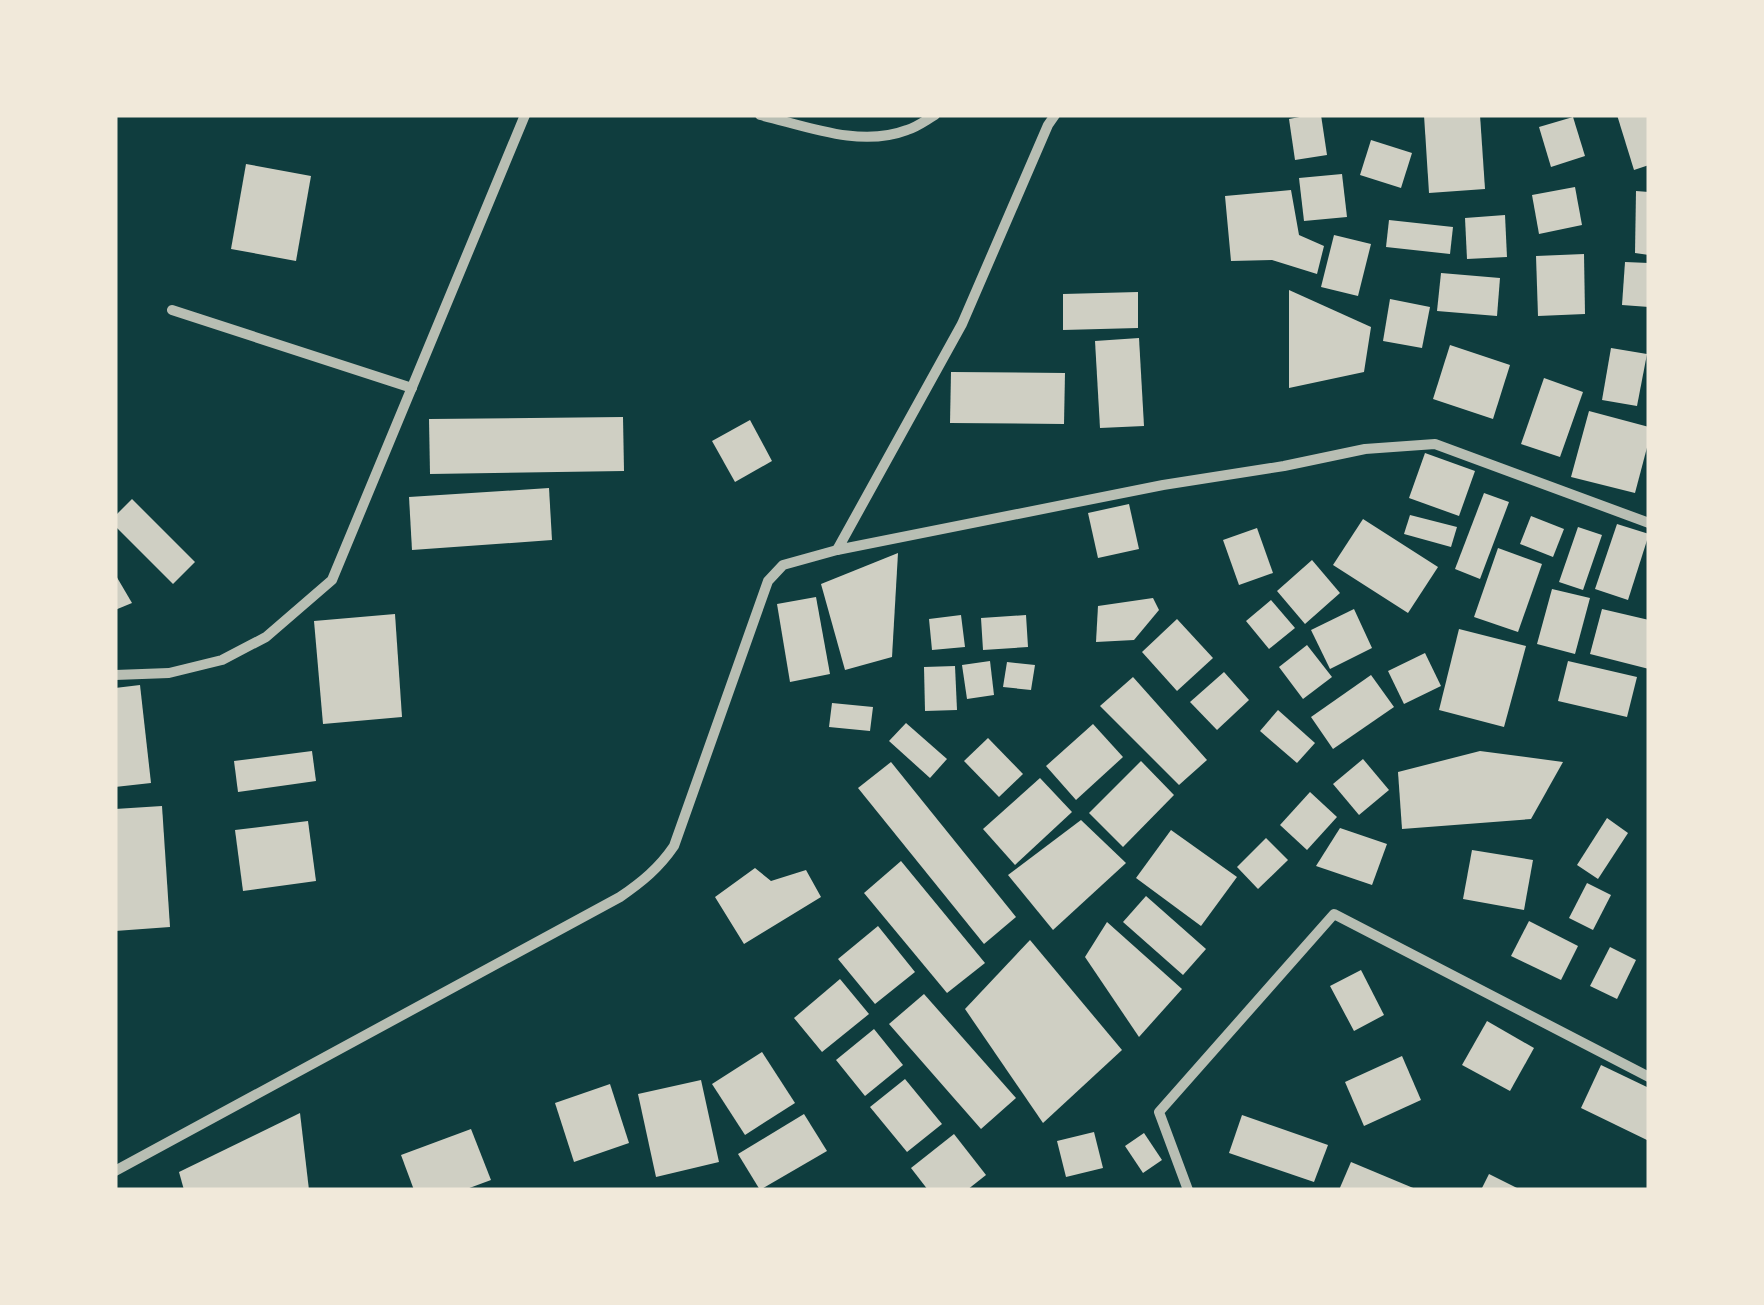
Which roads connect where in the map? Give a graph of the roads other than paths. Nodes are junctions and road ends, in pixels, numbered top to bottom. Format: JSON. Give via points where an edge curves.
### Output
{"nodes":[{"id":1,"x":525,"y":115,"type":"edge"},
{"id":2,"x":760,"y":115,"type":"edge"},
{"id":3,"x":935,"y":115,"type":"edge"},
{"id":4,"x":1054,"y":115,"type":"edge"},
{"id":5,"x":172,"y":310,"type":"dead end"},
{"id":6,"x":412,"y":388,"type":"junction"},
{"id":7,"x":1649,"y":523,"type":"edge"},
{"id":8,"x":837,"y":550,"type":"junction"},
{"id":9,"x":115,"y":675,"type":"edge"},
{"id":10,"x":1649,"y":1077,"type":"edge"},
{"id":11,"x":115,"y":1172,"type":"edge"},
{"id":12,"x":1188,"y":1190,"type":"edge"}],
"edges":[{"from":1,"to":6,"type":"street"},
{"from":2,"to":3,"type":"street","via":[[871,137],[910,130]]},
{"from":4,"to":8,"type":"street","via":[[962,324]]},
{"from":5,"to":6,"type":"street"},
{"from":6,"to":9,"type":"street","via":[[332,580],[266,638],[222,660],[170,673]]},
{"from":7,"to":8,"type":"street","via":[[1435,444],[1365,448]]},
{"from":8,"to":11,"type":"street","via":[[783,566],[768,580],[674,846],[646,880]]},
{"from":10,"to":12,"type":"street","via":[[1334,914],[1159,1112]]}]}
